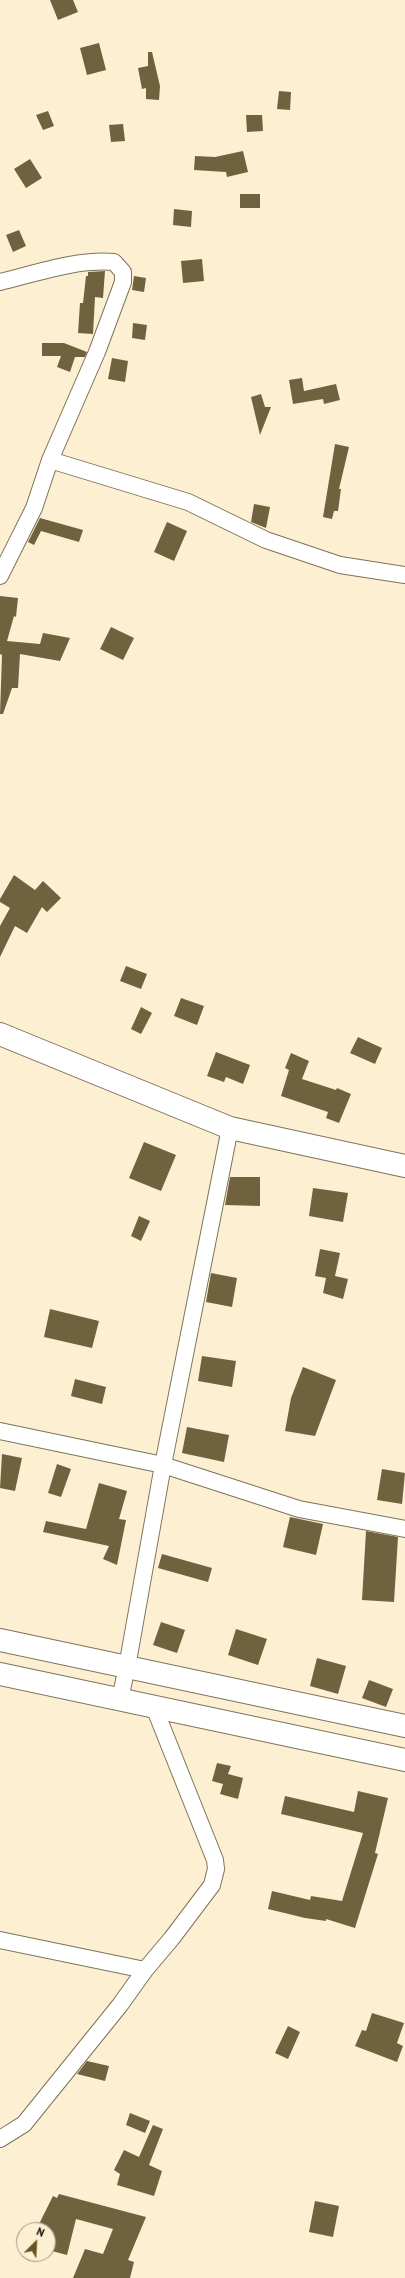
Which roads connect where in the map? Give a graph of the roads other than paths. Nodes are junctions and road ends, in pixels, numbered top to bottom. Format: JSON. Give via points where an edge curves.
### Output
{"nodes":[{"id":1,"x":0,"y":282,"type":"edge"},
{"id":2,"x":50,"y":460,"type":"junction"},
{"id":3,"x":405,"y":575,"type":"edge"},
{"id":4,"x":0,"y":576,"type":"edge"},
{"id":5,"x":0,"y":1034,"type":"edge"},
{"id":6,"x":230,"y":1128,"type":"junction"},
{"id":7,"x":405,"y":1166,"type":"edge"},
{"id":8,"x":0,"y":1431,"type":"edge"},
{"id":9,"x":163,"y":1465,"type":"junction"},
{"id":10,"x":405,"y":1529,"type":"edge"},
{"id":11,"x":0,"y":1640,"type":"edge"},
{"id":12,"x":128,"y":1667,"type":"junction"},
{"id":13,"x":0,"y":1674,"type":"edge"},
{"id":14,"x":120,"y":1699,"type":"junction"},
{"id":15,"x":154,"y":1707,"type":"junction"},
{"id":16,"x":405,"y":1726,"type":"edge"},
{"id":17,"x":405,"y":1760,"type":"edge"},
{"id":18,"x":0,"y":1940,"type":"edge"},
{"id":19,"x":145,"y":1970,"type":"junction"},
{"id":20,"x":0,"y":2139,"type":"edge"}],
"edges":[{"from":1,"to":2,"type":"street","via":[[67,265],[97,261],[114,262],[122,272],[123,282],[97,352]]},
{"from":2,"to":3,"type":"street","via":[[188,502],[266,540],[340,565]]},
{"from":2,"to":4,"type":"street","via":[[34,508]]},
{"from":5,"to":6,"type":"main road"},
{"from":6,"to":7,"type":"main road"},
{"from":6,"to":9,"type":"street"},
{"from":8,"to":9,"type":"street"},
{"from":9,"to":10,"type":"street","via":[[299,1509]]},
{"from":9,"to":12,"type":"street"},
{"from":11,"to":12,"type":"main road"},
{"from":12,"to":14,"type":"street"},
{"from":12,"to":16,"type":"main road"},
{"from":13,"to":14,"type":"main road"},
{"from":14,"to":15,"type":"main road"},
{"from":15,"to":17,"type":"main road"},
{"from":15,"to":19,"type":"street","via":[[216,1869],[212,1884]]},
{"from":18,"to":19,"type":"street"},
{"from":19,"to":20,"type":"street","via":[[24,2124]]}]}
